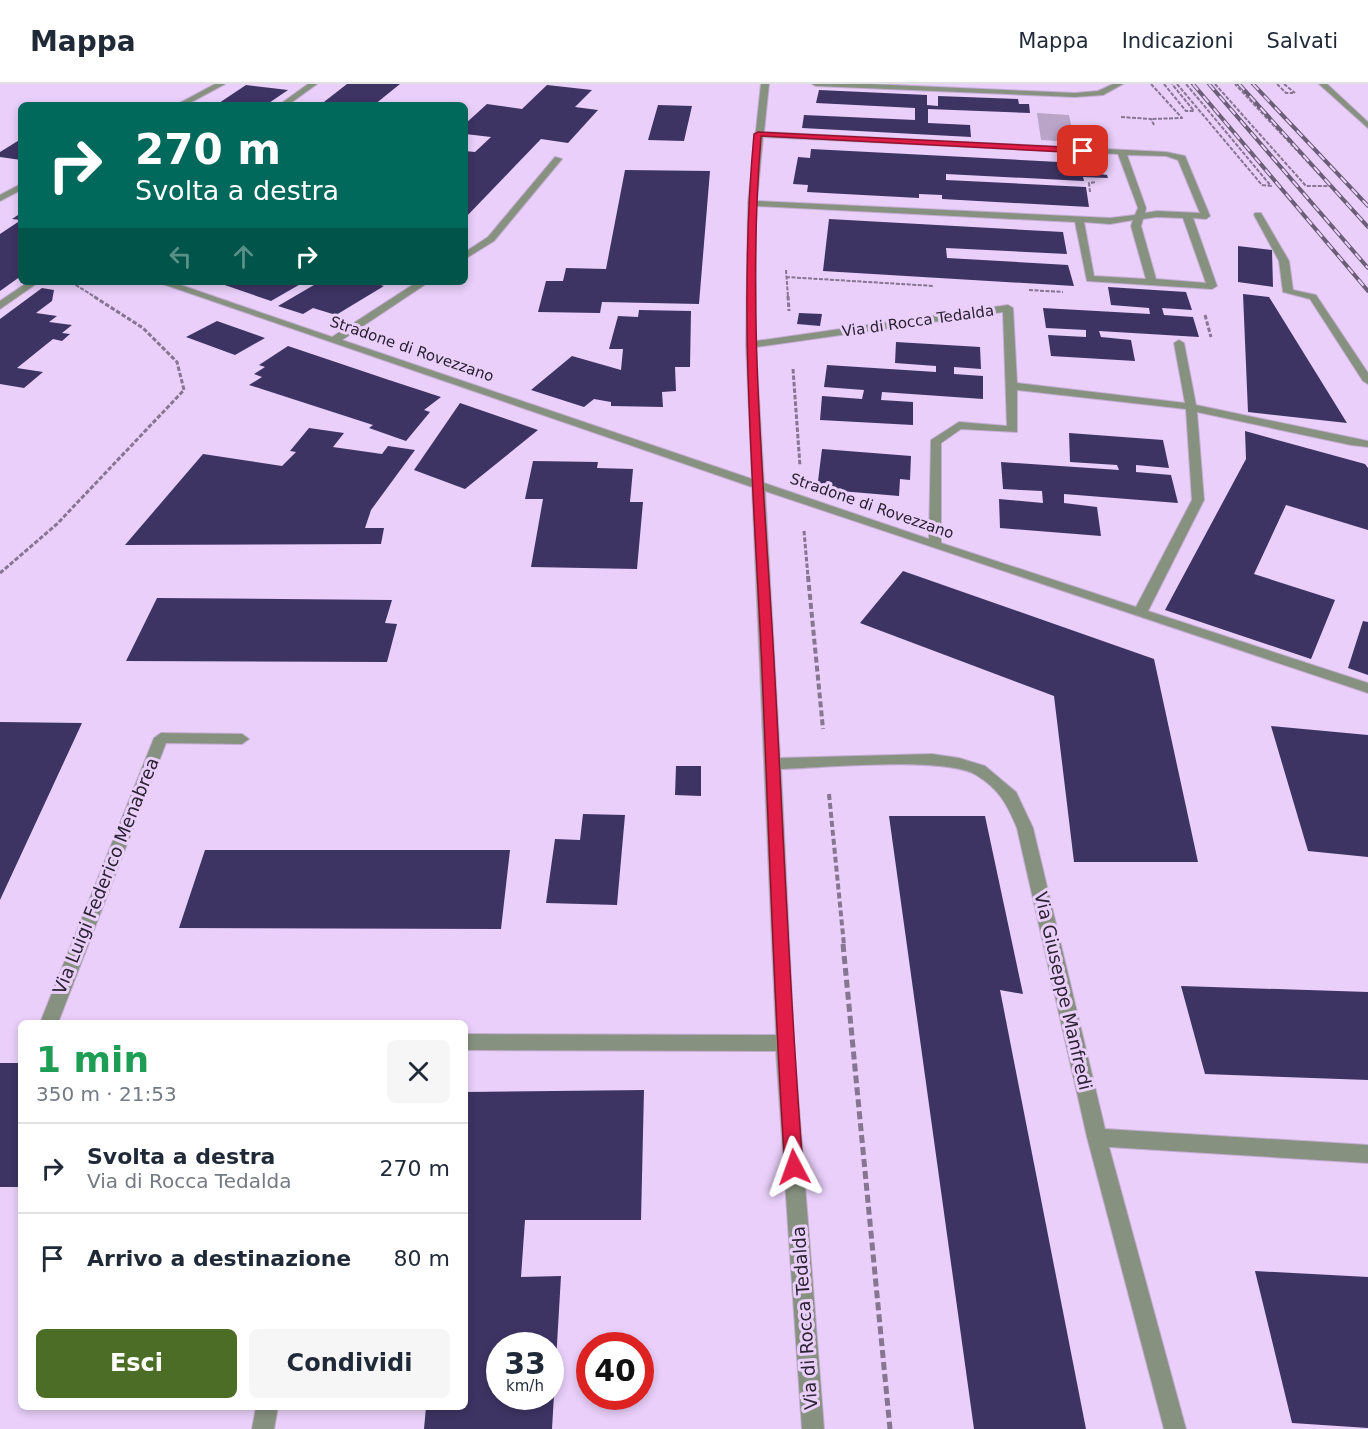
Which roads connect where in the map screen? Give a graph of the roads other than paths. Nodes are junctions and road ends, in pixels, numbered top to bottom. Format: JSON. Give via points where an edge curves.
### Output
{"nodes":[{"id":1,"x":221,"y":84,"type":"edge"},
{"id":2,"x":313,"y":84,"type":"edge"},
{"id":3,"x":765,"y":84,"type":"edge"},
{"id":4,"x":816,"y":84,"type":"edge"},
{"id":5,"x":1119,"y":84,"type":"edge"},
{"id":6,"x":1323,"y":84,"type":"edge"},
{"id":7,"x":186,"y":102,"type":"edge"},
{"id":8,"x":287,"y":102,"type":"edge"},
{"id":9,"x":1368,"y":126,"type":"edge"},
{"id":10,"x":758,"y":134,"type":"junction"},
{"id":11,"x":1122,"y":153,"type":"junction"},
{"id":12,"x":558,"y":159,"type":"dead end"},
{"id":13,"x":18,"y":189,"type":"edge"},
{"id":14,"x":0,"y":198,"type":"edge"},
{"id":15,"x":752,"y":203,"type":"junction"},
{"id":16,"x":1187,"y":215,"type":"junction"},
{"id":17,"x":1258,"y":215,"type":"dead end"},
{"id":18,"x":1139,"y":218,"type":"junction"},
{"id":19,"x":1079,"y":219,"type":"junction"},
{"id":20,"x":468,"y":254,"type":"edge"},
{"id":21,"x":1152,"y":282,"type":"junction"},
{"id":22,"x":30,"y":285,"type":"edge"},
{"id":23,"x":171,"y":285,"type":"edge"},
{"id":24,"x":419,"y":285,"type":"edge"},
{"id":25,"x":0,"y":306,"type":"edge"},
{"id":26,"x":334,"y":340,"type":"junction"},
{"id":27,"x":1179,"y":343,"type":"dead end"},
{"id":28,"x":751,"y":345,"type":"junction"},
{"id":29,"x":1368,"y":381,"type":"edge"},
{"id":30,"x":1011,"y":386,"type":"junction"},
{"id":31,"x":1191,"y":407,"type":"junction"},
{"id":32,"x":1368,"y":444,"type":"edge"},
{"id":33,"x":757,"y":483,"type":"junction"},
{"id":34,"x":935,"y":545,"type":"junction"},
{"id":35,"x":1140,"y":613,"type":"junction"},
{"id":36,"x":1368,"y":687,"type":"edge"},
{"id":37,"x":242,"y":739,"type":"dead end"},
{"id":38,"x":773,"y":764,"type":"junction"},
{"id":39,"x":50,"y":1020,"type":"edge"},
{"id":40,"x":468,"y":1042,"type":"edge"},
{"id":41,"x":784,"y":1043,"type":"junction"},
{"id":42,"x":1097,"y":1137,"type":"junction"},
{"id":43,"x":1368,"y":1154,"type":"edge"},
{"id":44,"x":266,"y":1410,"type":"edge"},
{"id":45,"x":263,"y":1429,"type":"edge"},
{"id":46,"x":813,"y":1429,"type":"edge"},
{"id":47,"x":1175,"y":1429,"type":"edge"}],
"edges":[{"from":1,"to":7,"type":"street"},
{"from":2,"to":8,"type":"street"},
{"from":3,"to":10,"type":"street","name":"Via di Rocca Tedalda"},
{"from":4,"to":5,"type":"street","via":[[1075,95],[1100,93]]},
{"from":6,"to":9,"type":"street"},
{"from":10,"to":11,"type":"street"},
{"from":10,"to":15,"type":"street","name":"Via di Rocca Tedalda"},
{"from":11,"to":16,"type":"street","via":[[1182,158],[1206,216]]},
{"from":11,"to":18,"type":"street","via":[[1142,208]]},
{"from":12,"to":20,"type":"street","via":[[491,239]]},
{"from":13,"to":14,"type":"street"},
{"from":15,"to":19,"type":"street"},
{"from":15,"to":28,"type":"street","name":"Via di Rocca Tedalda"},
{"from":16,"to":18,"type":"street"},
{"from":16,"to":21,"type":"street","via":[[1212,286]]},
{"from":17,"to":29,"type":"street","via":[[1284,261],[1288,292],[1312,297]]},
{"from":18,"to":19,"type":"street"},
{"from":18,"to":21,"type":"street","via":[[1136,226]]},
{"from":19,"to":21,"type":"street","via":[[1090,279]]},
{"from":22,"to":25,"type":"street"},
{"from":23,"to":26,"type":"street","name":"Stradone di Rovezzano"},
{"from":24,"to":26,"type":"street"},
{"from":26,"to":33,"type":"street","name":"Stradone di Rovezzano"},
{"from":27,"to":31,"type":"street"},
{"from":28,"to":30,"type":"street","name":"Via di Rocca Tedalda","via":[[1008,308]]},
{"from":28,"to":33,"type":"street","name":"Via di Rocca Tedalda"},
{"from":30,"to":31,"type":"street"},
{"from":30,"to":34,"type":"street","name":"Via di Rocca Tedalda","via":[[1013,430],[959,426],[935,442]]},
{"from":31,"to":32,"type":"street"},
{"from":31,"to":35,"type":"street","via":[[1198,500]]},
{"from":33,"to":34,"type":"street","name":"Stradone di Rovezzano"},
{"from":33,"to":38,"type":"street","name":"Via di Rocca Tedalda"},
{"from":34,"to":35,"type":"street","name":"Stradone di Rovezzano"},
{"from":35,"to":36,"type":"street","name":"Stradone di Rovezzano"},
{"from":37,"to":39,"type":"street","name":"Via Luigi Federico Menabrea","via":[[161,738]]},
{"from":38,"to":41,"type":"street","name":"Via di Rocca Tedalda"},
{"from":38,"to":42,"type":"street","name":"Via Giuseppe Manfredi","via":[[945,760],[980,770],[1011,796],[1026,828]]},
{"from":40,"to":41,"type":"street"},
{"from":41,"to":46,"type":"street","name":"Via di Rocca Tedalda"},
{"from":42,"to":43,"type":"street"},
{"from":42,"to":47,"type":"street","name":"Via Giuseppe Manfredi"},
{"from":44,"to":45,"type":"street"}]}
